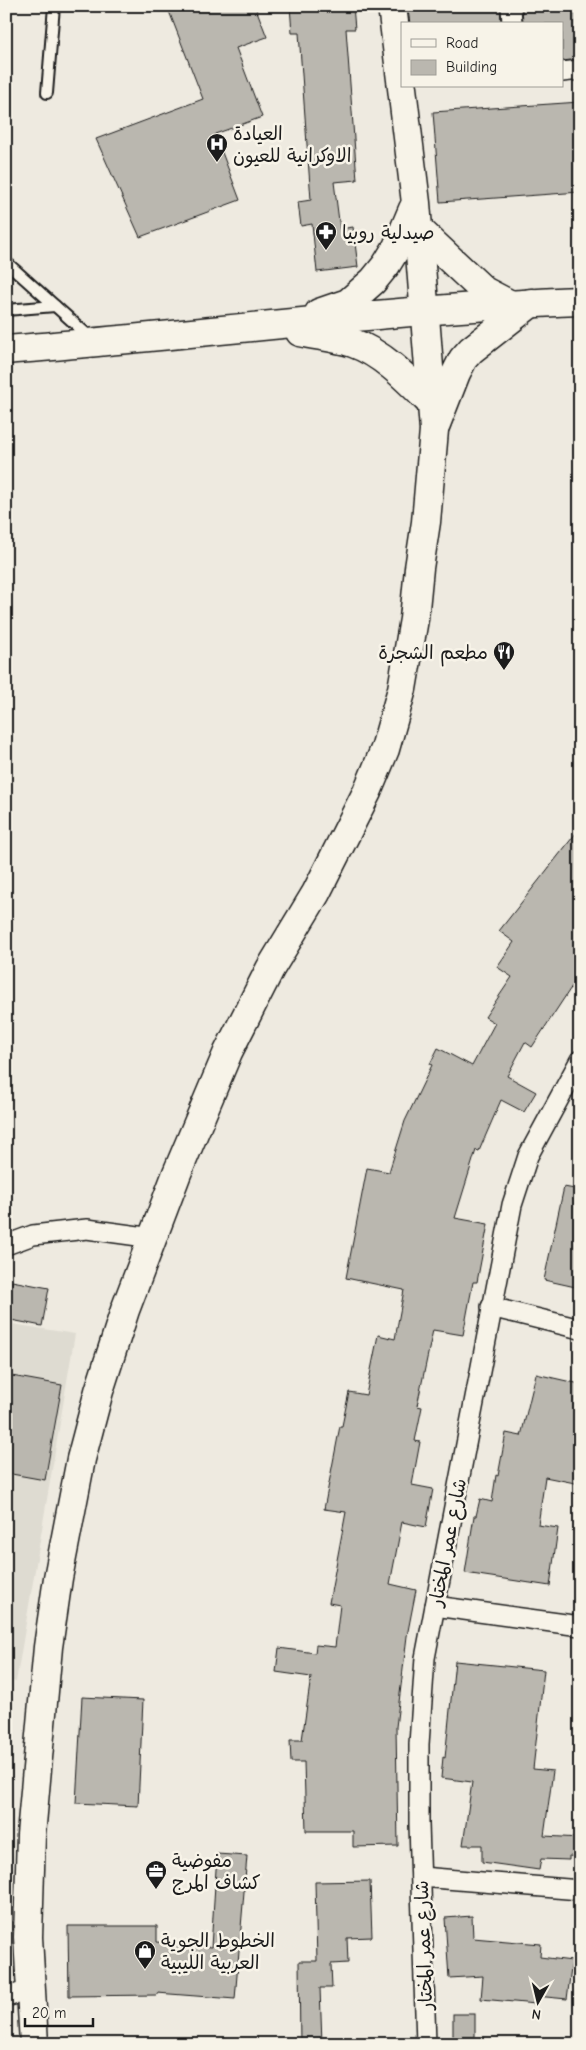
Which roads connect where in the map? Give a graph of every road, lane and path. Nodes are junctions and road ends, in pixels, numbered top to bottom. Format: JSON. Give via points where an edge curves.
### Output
{"nodes":[{"id":1,"x":54,"y":6,"type":"edge"},
{"id":2,"x":392,"y":6,"type":"edge"},
{"id":3,"x":511,"y":6,"type":"edge"},
{"id":4,"x":512,"y":22,"type":"edge"},
{"id":5,"x":580,"y":70,"type":"edge"},
{"id":6,"x":564,"y":72,"type":"edge"},
{"id":7,"x":401,"y":76,"type":"edge"},
{"id":8,"x":402,"y":88,"type":"edge"},
{"id":9,"x":47,"y":93,"type":"dead end"},
{"id":10,"x":417,"y":216,"type":"junction"},
{"id":11,"x":6,"y":262,"type":"edge"},
{"id":12,"x":580,"y":301,"type":"edge"},
{"id":13,"x":520,"y":304,"type":"junction"},
{"id":14,"x":55,"y":306,"type":"junction"},
{"id":15,"x":6,"y":310,"type":"edge"},
{"id":16,"x":424,"y":310,"type":"junction"},
{"id":17,"x":294,"y":323,"type":"junction"},
{"id":18,"x":266,"y":326,"type":"junction"},
{"id":19,"x":98,"y":343,"type":"junction"},
{"id":20,"x":6,"y":350,"type":"edge"},
{"id":21,"x":433,"y":417,"type":"junction"},
{"id":22,"x":580,"y":1060,"type":"edge"},
{"id":23,"x":153,"y":1238,"type":"junction"},
{"id":24,"x":6,"y":1245,"type":"edge"},
{"id":25,"x":491,"y":1307,"type":"junction"},
{"id":26,"x":580,"y":1329,"type":"edge"},
{"id":27,"x":435,"y":1606,"type":"junction"},
{"id":28,"x":580,"y":1626,"type":"edge"},
{"id":29,"x":421,"y":1877,"type":"junction"},
{"id":30,"x":580,"y":1890,"type":"edge"},
{"id":31,"x":19,"y":1994,"type":"edge"},
{"id":32,"x":34,"y":2044,"type":"edge"},
{"id":33,"x":426,"y":2044,"type":"edge"}],
"edges":[{"from":1,"to":9,"type":"lane"},
{"from":2,"to":7,"type":"main road"},
{"from":3,"to":4,"type":"street"},
{"from":5,"to":6,"type":"street"},
{"from":8,"to":10,"type":"main road"},
{"from":10,"to":13,"type":"main road","via":[[484,291]]},
{"from":10,"to":16,"type":"main road"},
{"from":10,"to":17,"type":"main road","via":[[386,265],[348,303]]},
{"from":11,"to":14,"type":"lane"},
{"from":12,"to":13,"type":"main road"},
{"from":13,"to":16,"type":"main road"},
{"from":13,"to":21,"type":"main road","via":[[463,359]]},
{"from":14,"to":15,"type":"lane"},
{"from":14,"to":19,"type":"lane"},
{"from":16,"to":17,"type":"main road"},
{"from":16,"to":21,"type":"main road"},
{"from":17,"to":18,"type":"main road"},
{"from":18,"to":19,"type":"main road"},
{"from":18,"to":21,"type":"main road","via":[[354,343],[383,360]]},
{"from":19,"to":20,"type":"main road"},
{"from":21,"to":23,"type":"main road","via":[[426,522],[414,619],[402,689],[385,749],[316,893],[270,969],[228,1052]]},
{"from":22,"to":25,"type":"street","name":"شارع عمر المختار","via":[[528,1156],[512,1205]]},
{"from":23,"to":24,"type":"street","via":[[87,1229],[33,1235]]},
{"from":23,"to":31,"type":"main road","via":[[125,1310],[80,1459],[58,1578],[42,1701],[31,1835],[28,1937]]},
{"from":25,"to":26,"type":"street"},
{"from":25,"to":27,"type":"street","name":"شارع عمر المختار"},
{"from":27,"to":28,"type":"street"},
{"from":27,"to":29,"type":"street","name":"شارع عمر المختار","via":[[425,1658],[419,1744]]},
{"from":29,"to":30,"type":"street"},
{"from":29,"to":33,"type":"street","name":"شارع عمر المختار"},
{"from":31,"to":32,"type":"main road"}]}
